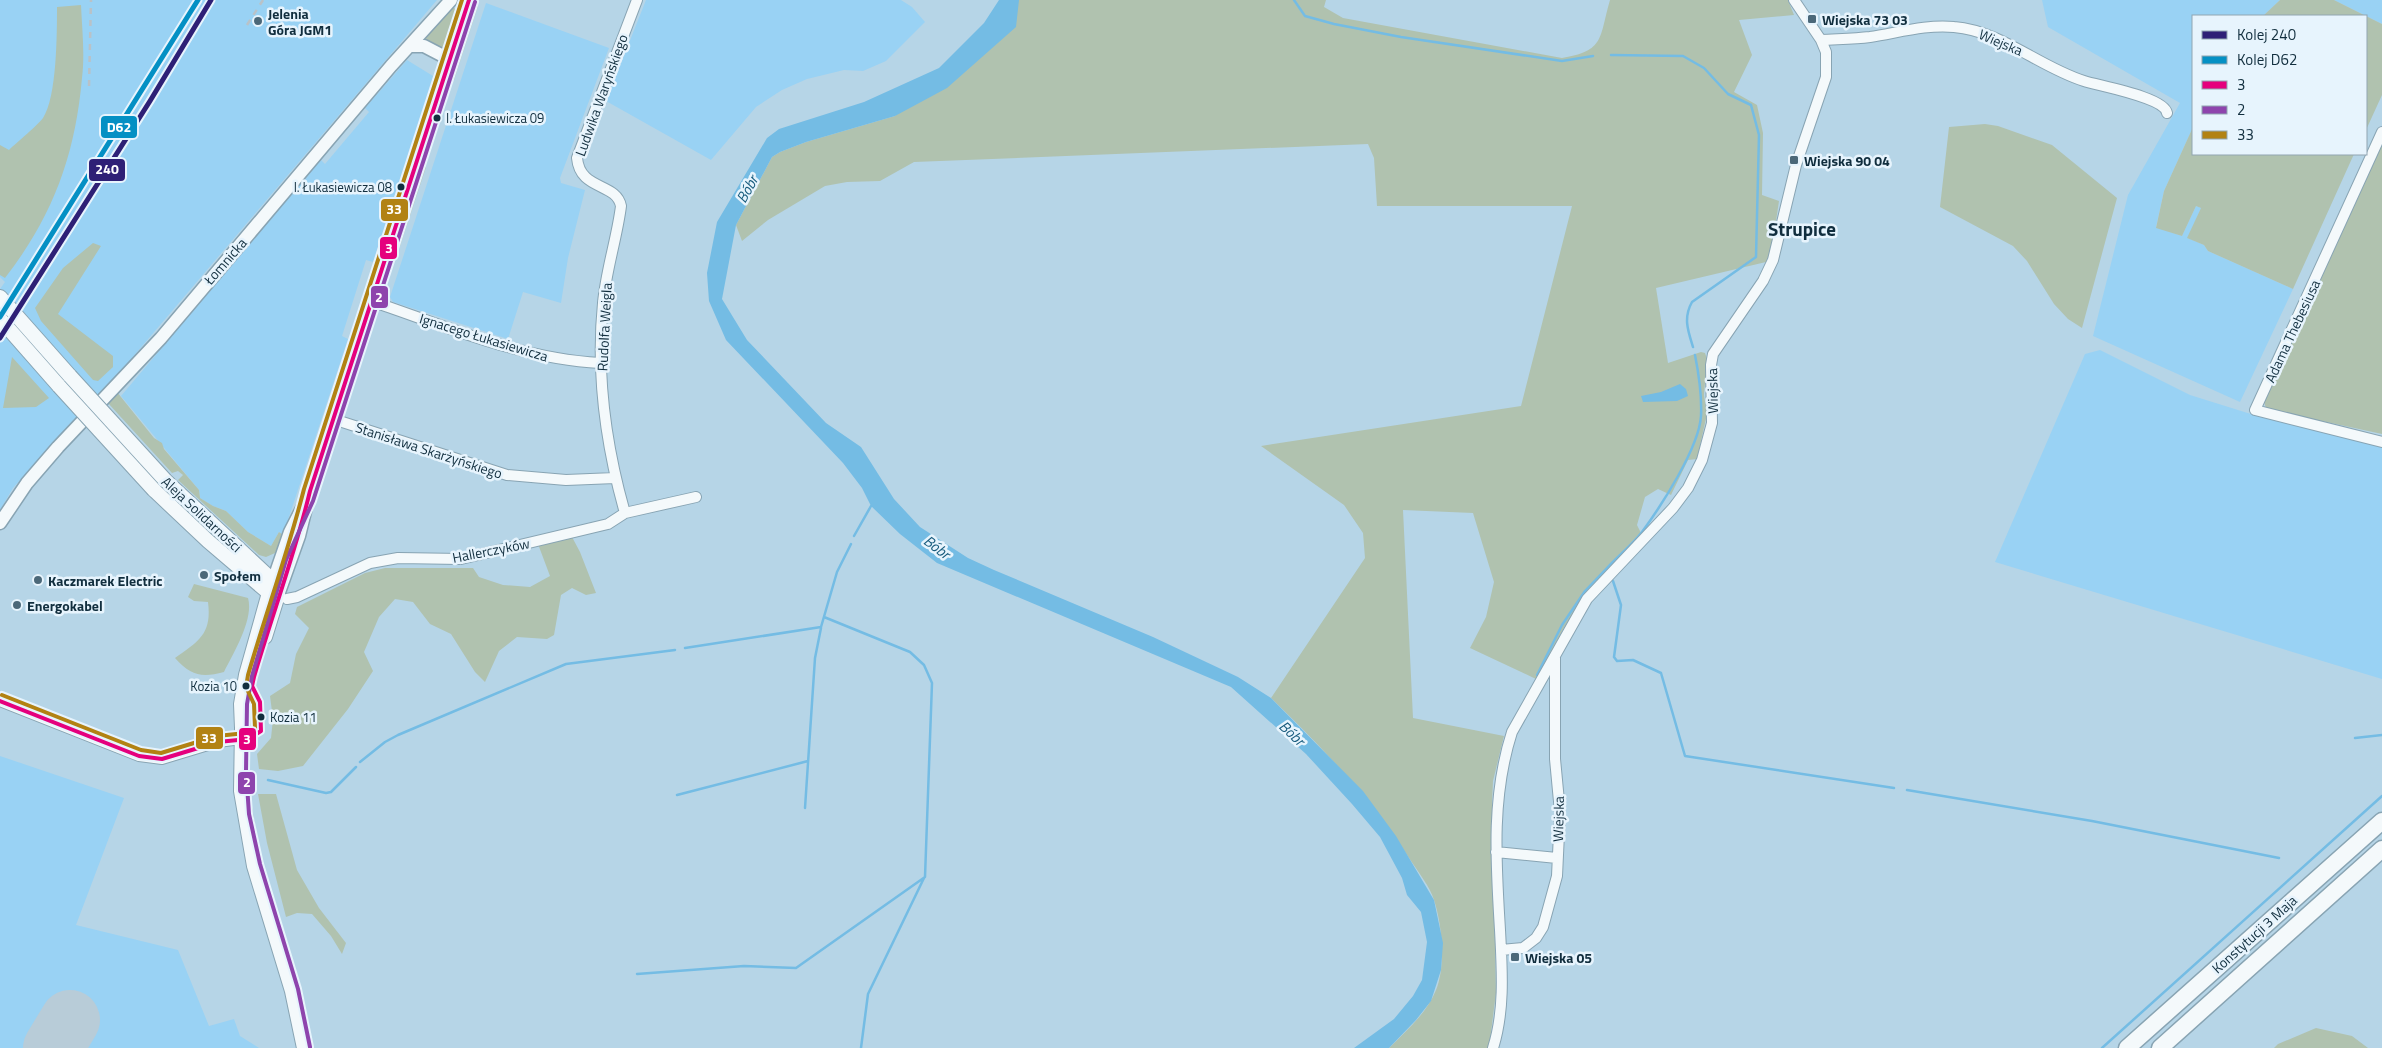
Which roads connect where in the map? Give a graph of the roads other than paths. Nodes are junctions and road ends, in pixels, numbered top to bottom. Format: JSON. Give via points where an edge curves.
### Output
{"nodes":[{"id":1,"x":452,"y":0,"type":"edge"},
{"id":2,"x":469,"y":0,"type":"edge"},
{"id":3,"x":637,"y":0,"type":"edge"},
{"id":4,"x":1794,"y":0,"type":"edge"},
{"id":5,"x":1821,"y":40,"type":"junction"},
{"id":6,"x":410,"y":46,"type":"junction"},
{"id":7,"x":449,"y":59,"type":"junction"},
{"id":8,"x":2167,"y":113,"type":"dead end"},
{"id":9,"x":2382,"y":132,"type":"edge"},
{"id":10,"x":620,"y":200,"type":"joint"},
{"id":11,"x":0,"y":298,"type":"edge"},
{"id":12,"x":370,"y":302,"type":"junction"},
{"id":13,"x":0,"y":319,"type":"edge"},
{"id":14,"x":600,"y":363,"type":"junction"},
{"id":15,"x":333,"y":419,"type":"junction"},
{"id":16,"x":2382,"y":442,"type":"edge"},
{"id":17,"x":615,"y":478,"type":"junction"},
{"id":18,"x":696,"y":497,"type":"dead end"},
{"id":19,"x":307,"y":499,"type":"junction"},
{"id":20,"x":625,"y":513,"type":"junction"},
{"id":21,"x":0,"y":522,"type":"edge"},
{"id":22,"x":280,"y":558,"type":"junction"},
{"id":23,"x":259,"y":566,"type":"junction"},
{"id":24,"x":277,"y":592,"type":"junction"},
{"id":25,"x":1555,"y":657,"type":"junction"},
{"id":26,"x":0,"y":701,"type":"edge"},
{"id":27,"x":242,"y":734,"type":"junction"},
{"id":28,"x":2382,"y":821,"type":"edge"},
{"id":29,"x":2382,"y":849,"type":"edge"},
{"id":30,"x":1496,"y":852,"type":"junction"},
{"id":31,"x":1557,"y":858,"type":"junction"},
{"id":32,"x":1501,"y":950,"type":"junction"},
{"id":33,"x":304,"y":1048,"type":"edge"},
{"id":34,"x":1493,"y":1048,"type":"edge"},
{"id":35,"x":2127,"y":1048,"type":"edge"},
{"id":36,"x":2160,"y":1048,"type":"edge"}],
"edges":[{"from":1,"to":6,"type":"street","name":"Łomnicka"},
{"from":2,"to":7,"type":"street"},
{"from":3,"to":10,"type":"street","name":"Ludwika Waryńskiego","via":[[577,158],[584,177]]},
{"from":4,"to":5,"type":"street","name":"Wiejska"},
{"from":5,"to":8,"type":"street","name":"Wiejska","via":[[1938,27],[1964,28],[1998,40],[2078,79],[2148,99],[2164,107]]},
{"from":5,"to":25,"type":"street","name":"Wiejska","via":[[1826,52],[1826,77],[1796,165],[1773,260],[1763,281],[1713,354],[1712,423],[1702,460],[1673,508],[1587,599]]},
{"from":6,"to":7,"type":"street","via":[[424,46]]},
{"from":6,"to":21,"type":"street","name":"Łomnicka","via":[[161,338],[28,483]]},
{"from":7,"to":12,"type":"street"},
{"from":9,"to":16,"type":"street","name":"Adama Thebesiusa","via":[[2255,410]]},
{"from":10,"to":14,"type":"street","name":"Rudolfa Weigla","via":[[603,302]]},
{"from":11,"to":23,"type":"main road","name":"Aleja Solidarności","bridge":true,"via":[[165,480]]},
{"from":12,"to":14,"type":"street","name":"Ignacego Łukasiewicza","via":[[537,354],[568,361]]},
{"from":12,"to":15,"type":"street"},
{"from":13,"to":24,"type":"main road","name":"Aleja Solidarności","bridge":true,"via":[[154,490],[202,536]]},
{"from":14,"to":17,"type":"street","name":"Rudolfa Weigla"},
{"from":15,"to":17,"type":"street","name":"Stanisława Skarżyńskiego","via":[[507,475],[566,480]]},
{"from":15,"to":19,"type":"street"},
{"from":17,"to":20,"type":"street","name":"Rudolfa Weigla"},
{"from":18,"to":20,"type":"street","name":"Hallerczyków"},
{"from":19,"to":22,"type":"street"},
{"from":19,"to":24,"type":"street","via":[[299,536]]},
{"from":20,"to":24,"type":"street","name":"Hallerczyków","via":[[608,524],[461,559],[398,558],[370,563],[297,597]]},
{"from":22,"to":23,"type":"street","via":[[273,564]]},
{"from":22,"to":24,"type":"street"},
{"from":23,"to":24,"type":"main road","name":"Aleja Solidarności"},
{"from":24,"to":27,"type":"main road","via":[[246,675],[241,704]]},
{"from":25,"to":30,"type":"street","name":"Wiejska","via":[[1512,732],[1504,756],[1496,812]]},
{"from":25,"to":31,"type":"street","name":"Wiejska","via":[[1560,812]]},
{"from":26,"to":27,"type":"street","via":[[138,756],[162,759]]},
{"from":27,"to":33,"type":"main road","via":[[241,791],[247,838],[297,1008]]},
{"from":28,"to":35,"type":"main road","name":"Konstytucji 3 Maja"},
{"from":29,"to":36,"type":"main road"},
{"from":30,"to":31,"type":"street"},
{"from":30,"to":32,"type":"street","name":"Wiejska"},
{"from":31,"to":32,"type":"street","name":"Wiejska","via":[[1557,876],[1543,927],[1536,938],[1522,948]]},
{"from":32,"to":34,"type":"street","name":"Wiejska","via":[[1502,992]]}]}
